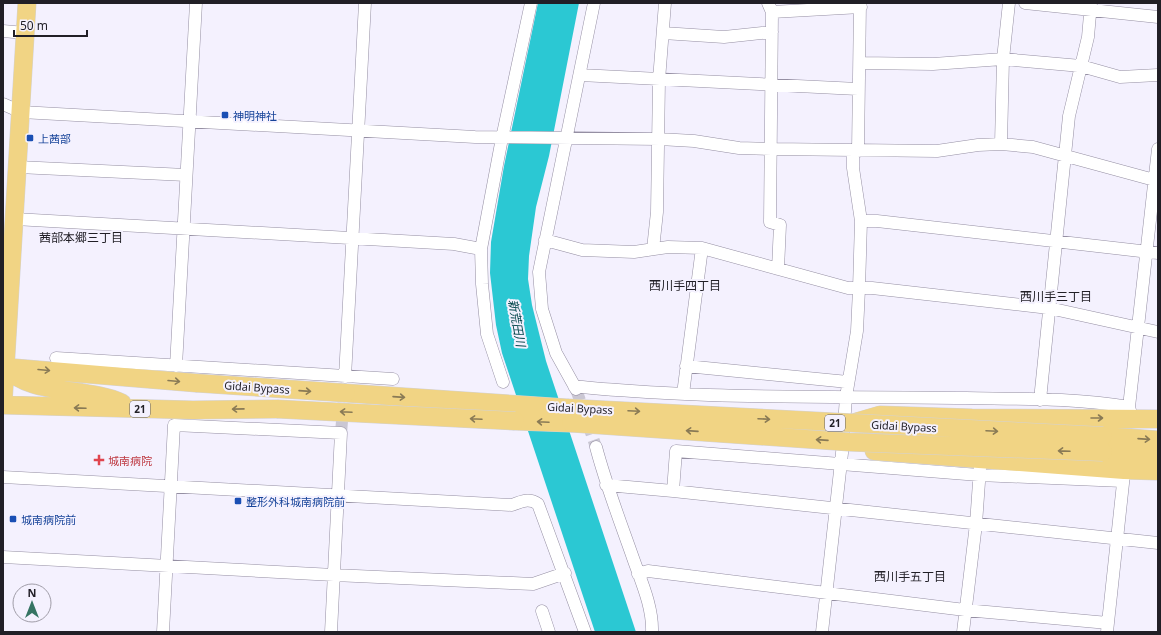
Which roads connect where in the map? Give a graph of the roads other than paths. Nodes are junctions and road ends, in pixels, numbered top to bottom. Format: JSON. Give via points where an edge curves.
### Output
{"nodes":[{"id":1,"x":27,"y":3,"type":"edge"},
{"id":2,"x":196,"y":3,"type":"edge"},
{"id":3,"x":365,"y":3,"type":"edge"},
{"id":4,"x":531,"y":3,"type":"edge"},
{"id":5,"x":594,"y":3,"type":"edge"},
{"id":6,"x":665,"y":3,"type":"edge"},
{"id":7,"x":1009,"y":3,"type":"edge"},
{"id":8,"x":1025,"y":3,"type":"edge"},
{"id":9,"x":860,"y":5,"type":"edge"},
{"id":10,"x":1091,"y":7,"type":"edge"},
{"id":11,"x":770,"y":8,"type":"edge"},
{"id":12,"x":1158,"y":17,"type":"edge"},
{"id":13,"x":3,"y":31,"type":"edge"},
{"id":14,"x":772,"y":32,"type":"junction"},
{"id":15,"x":25,"y":33,"type":"junction"},
{"id":16,"x":663,"y":33,"type":"junction"},
{"id":17,"x":1003,"y":59,"type":"junction"},
{"id":18,"x":860,"y":63,"type":"junction"},
{"id":19,"x":1081,"y":66,"type":"junction"},
{"id":20,"x":580,"y":75,"type":"junction"},
{"id":21,"x":1158,"y":75,"type":"edge"},
{"id":22,"x":659,"y":80,"type":"junction"},
{"id":23,"x":771,"y":85,"type":"junction"},
{"id":24,"x":858,"y":89,"type":"junction"},
{"id":25,"x":3,"y":104,"type":"edge"},
{"id":26,"x":21,"y":112,"type":"junction"},
{"id":27,"x":190,"y":121,"type":"junction"},
{"id":28,"x":358,"y":131,"type":"junction"},
{"id":29,"x":504,"y":137,"type":"junction"},
{"id":30,"x":561,"y":137,"type":"junction"},
{"id":31,"x":659,"y":139,"type":"junction"},
{"id":32,"x":1001,"y":144,"type":"junction"},
{"id":33,"x":772,"y":149,"type":"junction"},
{"id":34,"x":1158,"y":149,"type":"edge"},
{"id":35,"x":856,"y":151,"type":"junction"},
{"id":36,"x":1065,"y":156,"type":"junction"},
{"id":37,"x":18,"y":167,"type":"junction"},
{"id":38,"x":186,"y":174,"type":"junction"},
{"id":39,"x":1156,"y":181,"type":"edge"},
{"id":40,"x":10,"y":190,"type":"edge"},
{"id":41,"x":15,"y":219,"type":"junction"},
{"id":42,"x":861,"y":221,"type":"junction"},
{"id":43,"x":183,"y":228,"type":"junction"},
{"id":44,"x":353,"y":238,"type":"junction"},
{"id":45,"x":545,"y":240,"type":"junction"},
{"id":46,"x":1056,"y":241,"type":"junction"},
{"id":47,"x":702,"y":248,"type":"junction"},
{"id":48,"x":481,"y":249,"type":"junction"},
{"id":49,"x":653,"y":250,"type":"junction"},
{"id":50,"x":1153,"y":252,"type":"edge"},
{"id":51,"x":778,"y":269,"type":"junction"},
{"id":52,"x":859,"y":289,"type":"junction"},
{"id":53,"x":1049,"y":308,"type":"junction"},
{"id":54,"x":1138,"y":328,"type":"junction"},
{"id":55,"x":1158,"y":332,"type":"edge"},
{"id":56,"x":56,"y":358,"type":"dead end"},
{"id":57,"x":176,"y":366,"type":"junction"},
{"id":58,"x":686,"y":366,"type":"junction"},
{"id":59,"x":4,"y":367,"type":"edge"},
{"id":60,"x":346,"y":377,"type":"junction"},
{"id":61,"x":393,"y":379,"type":"dead end"},
{"id":62,"x":503,"y":382,"type":"dead end"},
{"id":63,"x":848,"y":382,"type":"junction"},
{"id":64,"x":683,"y":394,"type":"junction"},
{"id":65,"x":846,"y":397,"type":"junction"},
{"id":66,"x":1040,"y":400,"type":"junction"},
{"id":67,"x":3,"y":404,"type":"edge"},
{"id":68,"x":133,"y":409,"type":"junction"},
{"id":69,"x":1130,"y":412,"type":"junction"},
{"id":70,"x":1158,"y":419,"type":"edge"},
{"id":71,"x":850,"y":424,"type":"junction"},
{"id":72,"x":1158,"y":440,"type":"edge"},
{"id":73,"x":849,"y":442,"type":"junction"},
{"id":74,"x":596,"y":447,"type":"tunnel mouth"},
{"id":75,"x":1158,"y":456,"type":"edge"},
{"id":76,"x":841,"y":464,"type":"junction"},
{"id":77,"x":980,"y":470,"type":"junction"},
{"id":78,"x":1158,"y":471,"type":"edge"},
{"id":79,"x":1124,"y":476,"type":"junction"},
{"id":80,"x":3,"y":477,"type":"edge"},
{"id":81,"x":606,"y":485,"type":"junction"},
{"id":82,"x":171,"y":486,"type":"junction"},
{"id":83,"x":673,"y":491,"type":"junction"},
{"id":84,"x":338,"y":495,"type":"junction"},
{"id":85,"x":835,"y":508,"type":"junction"},
{"id":86,"x":976,"y":524,"type":"junction"},
{"id":87,"x":1117,"y":539,"type":"junction"},
{"id":88,"x":1158,"y":543,"type":"edge"},
{"id":89,"x":3,"y":557,"type":"edge"},
{"id":90,"x":166,"y":565,"type":"junction"},
{"id":91,"x":565,"y":573,"type":"junction"},
{"id":92,"x":638,"y":574,"type":"junction"},
{"id":93,"x":334,"y":575,"type":"junction"},
{"id":94,"x":827,"y":592,"type":"junction"},
{"id":95,"x":965,"y":610,"type":"junction"},
{"id":96,"x":542,"y":611,"type":"dead end"},
{"id":97,"x":1107,"y":627,"type":"edge"},
{"id":98,"x":163,"y":632,"type":"edge"},
{"id":99,"x":331,"y":632,"type":"edge"},
{"id":100,"x":549,"y":632,"type":"edge"},
{"id":101,"x":585,"y":632,"type":"edge"},
{"id":102,"x":652,"y":632,"type":"edge"},
{"id":103,"x":822,"y":632,"type":"edge"},
{"id":104,"x":963,"y":632,"type":"edge"}],
"edges":[{"from":1,"to":15,"type":"highway"},
{"from":2,"to":27,"type":"street"},
{"from":3,"to":28,"type":"street"},
{"from":4,"to":29,"type":"street"},
{"from":5,"to":20,"type":"street"},
{"from":6,"to":16,"type":"street"},
{"from":7,"to":17,"type":"street"},
{"from":8,"to":10,"type":"street"},
{"from":9,"to":11,"type":"street"},
{"from":9,"to":18,"type":"street"},
{"from":10,"to":12,"type":"street"},
{"from":10,"to":19,"type":"street"},
{"from":11,"to":14,"type":"street"},
{"from":13,"to":15,"type":"street"},
{"from":14,"to":16,"type":"street","via":[[724,37]]},
{"from":14,"to":23,"type":"street"},
{"from":15,"to":26,"type":"highway"},
{"from":16,"to":22,"type":"street"},
{"from":17,"to":18,"type":"street","via":[[933,64]]},
{"from":17,"to":19,"type":"street"},
{"from":17,"to":32,"type":"street"},
{"from":18,"to":24,"type":"street"},
{"from":19,"to":21,"type":"street","via":[[1120,77]]},
{"from":19,"to":36,"type":"street","via":[[1069,116]]},
{"from":20,"to":22,"type":"street"},
{"from":20,"to":30,"type":"street"},
{"from":22,"to":23,"type":"street"},
{"from":22,"to":31,"type":"street"},
{"from":23,"to":24,"type":"street"},
{"from":23,"to":33,"type":"street"},
{"from":24,"to":35,"type":"street"},
{"from":25,"to":26,"type":"street"},
{"from":26,"to":27,"type":"street"},
{"from":26,"to":37,"type":"highway"},
{"from":27,"to":28,"type":"street"},
{"from":27,"to":38,"type":"street"},
{"from":28,"to":29,"type":"street"},
{"from":28,"to":44,"type":"street"},
{"from":29,"to":30,"type":"street"},
{"from":29,"to":48,"type":"street"},
{"from":30,"to":31,"type":"street"},
{"from":30,"to":45,"type":"street"},
{"from":31,"to":33,"type":"street"},
{"from":31,"to":49,"type":"street"},
{"from":32,"to":35,"type":"street","via":[[937,151]]},
{"from":32,"to":36,"type":"street","via":[[1034,147]]},
{"from":33,"to":35,"type":"street"},
{"from":33,"to":51,"type":"street","via":[[770,222],[780,225]]},
{"from":34,"to":39,"type":"street"},
{"from":35,"to":42,"type":"street","via":[[853,168]]},
{"from":36,"to":39,"type":"street"},
{"from":36,"to":46,"type":"street"},
{"from":37,"to":38,"type":"street"},
{"from":37,"to":40,"type":"highway"},
{"from":38,"to":43,"type":"street"},
{"from":39,"to":50,"type":"street"},
{"from":40,"to":41,"type":"highway"},
{"from":41,"to":43,"type":"street"},
{"from":41,"to":59,"type":"highway"},
{"from":42,"to":46,"type":"street"},
{"from":42,"to":52,"type":"street"},
{"from":43,"to":44,"type":"street"},
{"from":43,"to":57,"type":"street"},
{"from":44,"to":48,"type":"street","via":[[454,244]]},
{"from":44,"to":60,"type":"street"},
{"from":45,"to":49,"type":"street","via":[[582,250]]},
{"from":45,"to":64,"type":"street","via":[[539,272],[542,309],[556,353],[575,387]]},
{"from":46,"to":50,"type":"street"},
{"from":46,"to":53,"type":"street"},
{"from":47,"to":49,"type":"street","via":[[668,247]]},
{"from":47,"to":51,"type":"street"},
{"from":47,"to":58,"type":"street"},
{"from":48,"to":62,"type":"street","via":[[487,334]]},
{"from":50,"to":54,"type":"street"},
{"from":51,"to":52,"type":"street"},
{"from":52,"to":53,"type":"street","via":[[872,288]]},
{"from":52,"to":63,"type":"street","via":[[857,331]]},
{"from":53,"to":54,"type":"street"},
{"from":53,"to":66,"type":"street"},
{"from":54,"to":55,"type":"street"},
{"from":54,"to":69,"type":"street"},
{"from":56,"to":57,"type":"street"},
{"from":57,"to":60,"type":"street"},
{"from":58,"to":63,"type":"street"},
{"from":58,"to":64,"type":"street"},
{"from":59,"to":67,"type":"highway"},
{"from":59,"to":68,"type":"highway","number":"21","via":[[28,383],[101,396]]},
{"from":59,"to":71,"type":"highway","name":"Gidai Bypass","number":"21","one_way":true,"bridge":true,"via":[[431,400]]},
{"from":60,"to":61,"type":"street"},
{"from":63,"to":65,"type":"street"},
{"from":64,"to":65,"type":"street","via":[[784,398]]},
{"from":65,"to":66,"type":"street","via":[[984,404]]},
{"from":65,"to":76,"type":"street"},
{"from":66,"to":69,"type":"street","via":[[1112,404]]},
{"from":68,"to":67,"type":"highway","name":"Gidai Bypass","number":"21","one_way":true},
{"from":73,"to":68,"type":"highway","name":"Gidai Bypass","number":"21","one_way":true,"bridge":true,"via":[[571,423],[292,409]]},
{"from":69,"to":70,"type":"highway","number":"21"},
{"from":71,"to":69,"type":"highway","number":"21","one_way":true,"via":[[880,415],[972,418]]},
{"from":71,"to":72,"type":"highway","name":"Gidai Bypass","number":"21","one_way":true,"bridge":true},
{"from":75,"to":73,"type":"highway","name":"Gidai Bypass","number":"21","one_way":true,"bridge":true},
{"from":73,"to":79,"type":"highway","number":"21","via":[[876,451]]},
{"from":74,"to":81,"type":"street"},
{"from":76,"to":77,"type":"street"},
{"from":76,"to":83,"type":"street","via":[[676,451]]},
{"from":76,"to":85,"type":"street"},
{"from":77,"to":79,"type":"street"},
{"from":77,"to":86,"type":"street"},
{"from":78,"to":79,"type":"highway","number":"21"},
{"from":79,"to":87,"type":"street"},
{"from":80,"to":82,"type":"street"},
{"from":81,"to":83,"type":"street"},
{"from":81,"to":92,"type":"street"},
{"from":82,"to":84,"type":"street"},
{"from":82,"to":84,"type":"street","via":[[174,425],[342,433]]},
{"from":82,"to":90,"type":"street"},
{"from":83,"to":85,"type":"street"},
{"from":84,"to":91,"type":"street","via":[[512,505],[533,501],[538,504],[554,552]]},
{"from":84,"to":93,"type":"street"},
{"from":85,"to":86,"type":"street"},
{"from":85,"to":94,"type":"street"},
{"from":86,"to":87,"type":"street"},
{"from":86,"to":95,"type":"street"},
{"from":87,"to":88,"type":"street"},
{"from":87,"to":97,"type":"street"},
{"from":89,"to":90,"type":"street"},
{"from":90,"to":93,"type":"street"},
{"from":90,"to":98,"type":"street"},
{"from":91,"to":93,"type":"street","via":[[533,584]]},
{"from":91,"to":101,"type":"street"},
{"from":92,"to":94,"type":"street","via":[[648,571]]},
{"from":92,"to":102,"type":"street","via":[[652,620]]},
{"from":93,"to":99,"type":"street"},
{"from":94,"to":95,"type":"street"},
{"from":94,"to":103,"type":"street"},
{"from":95,"to":97,"type":"street"},
{"from":95,"to":104,"type":"street"},
{"from":96,"to":100,"type":"street"}]}
